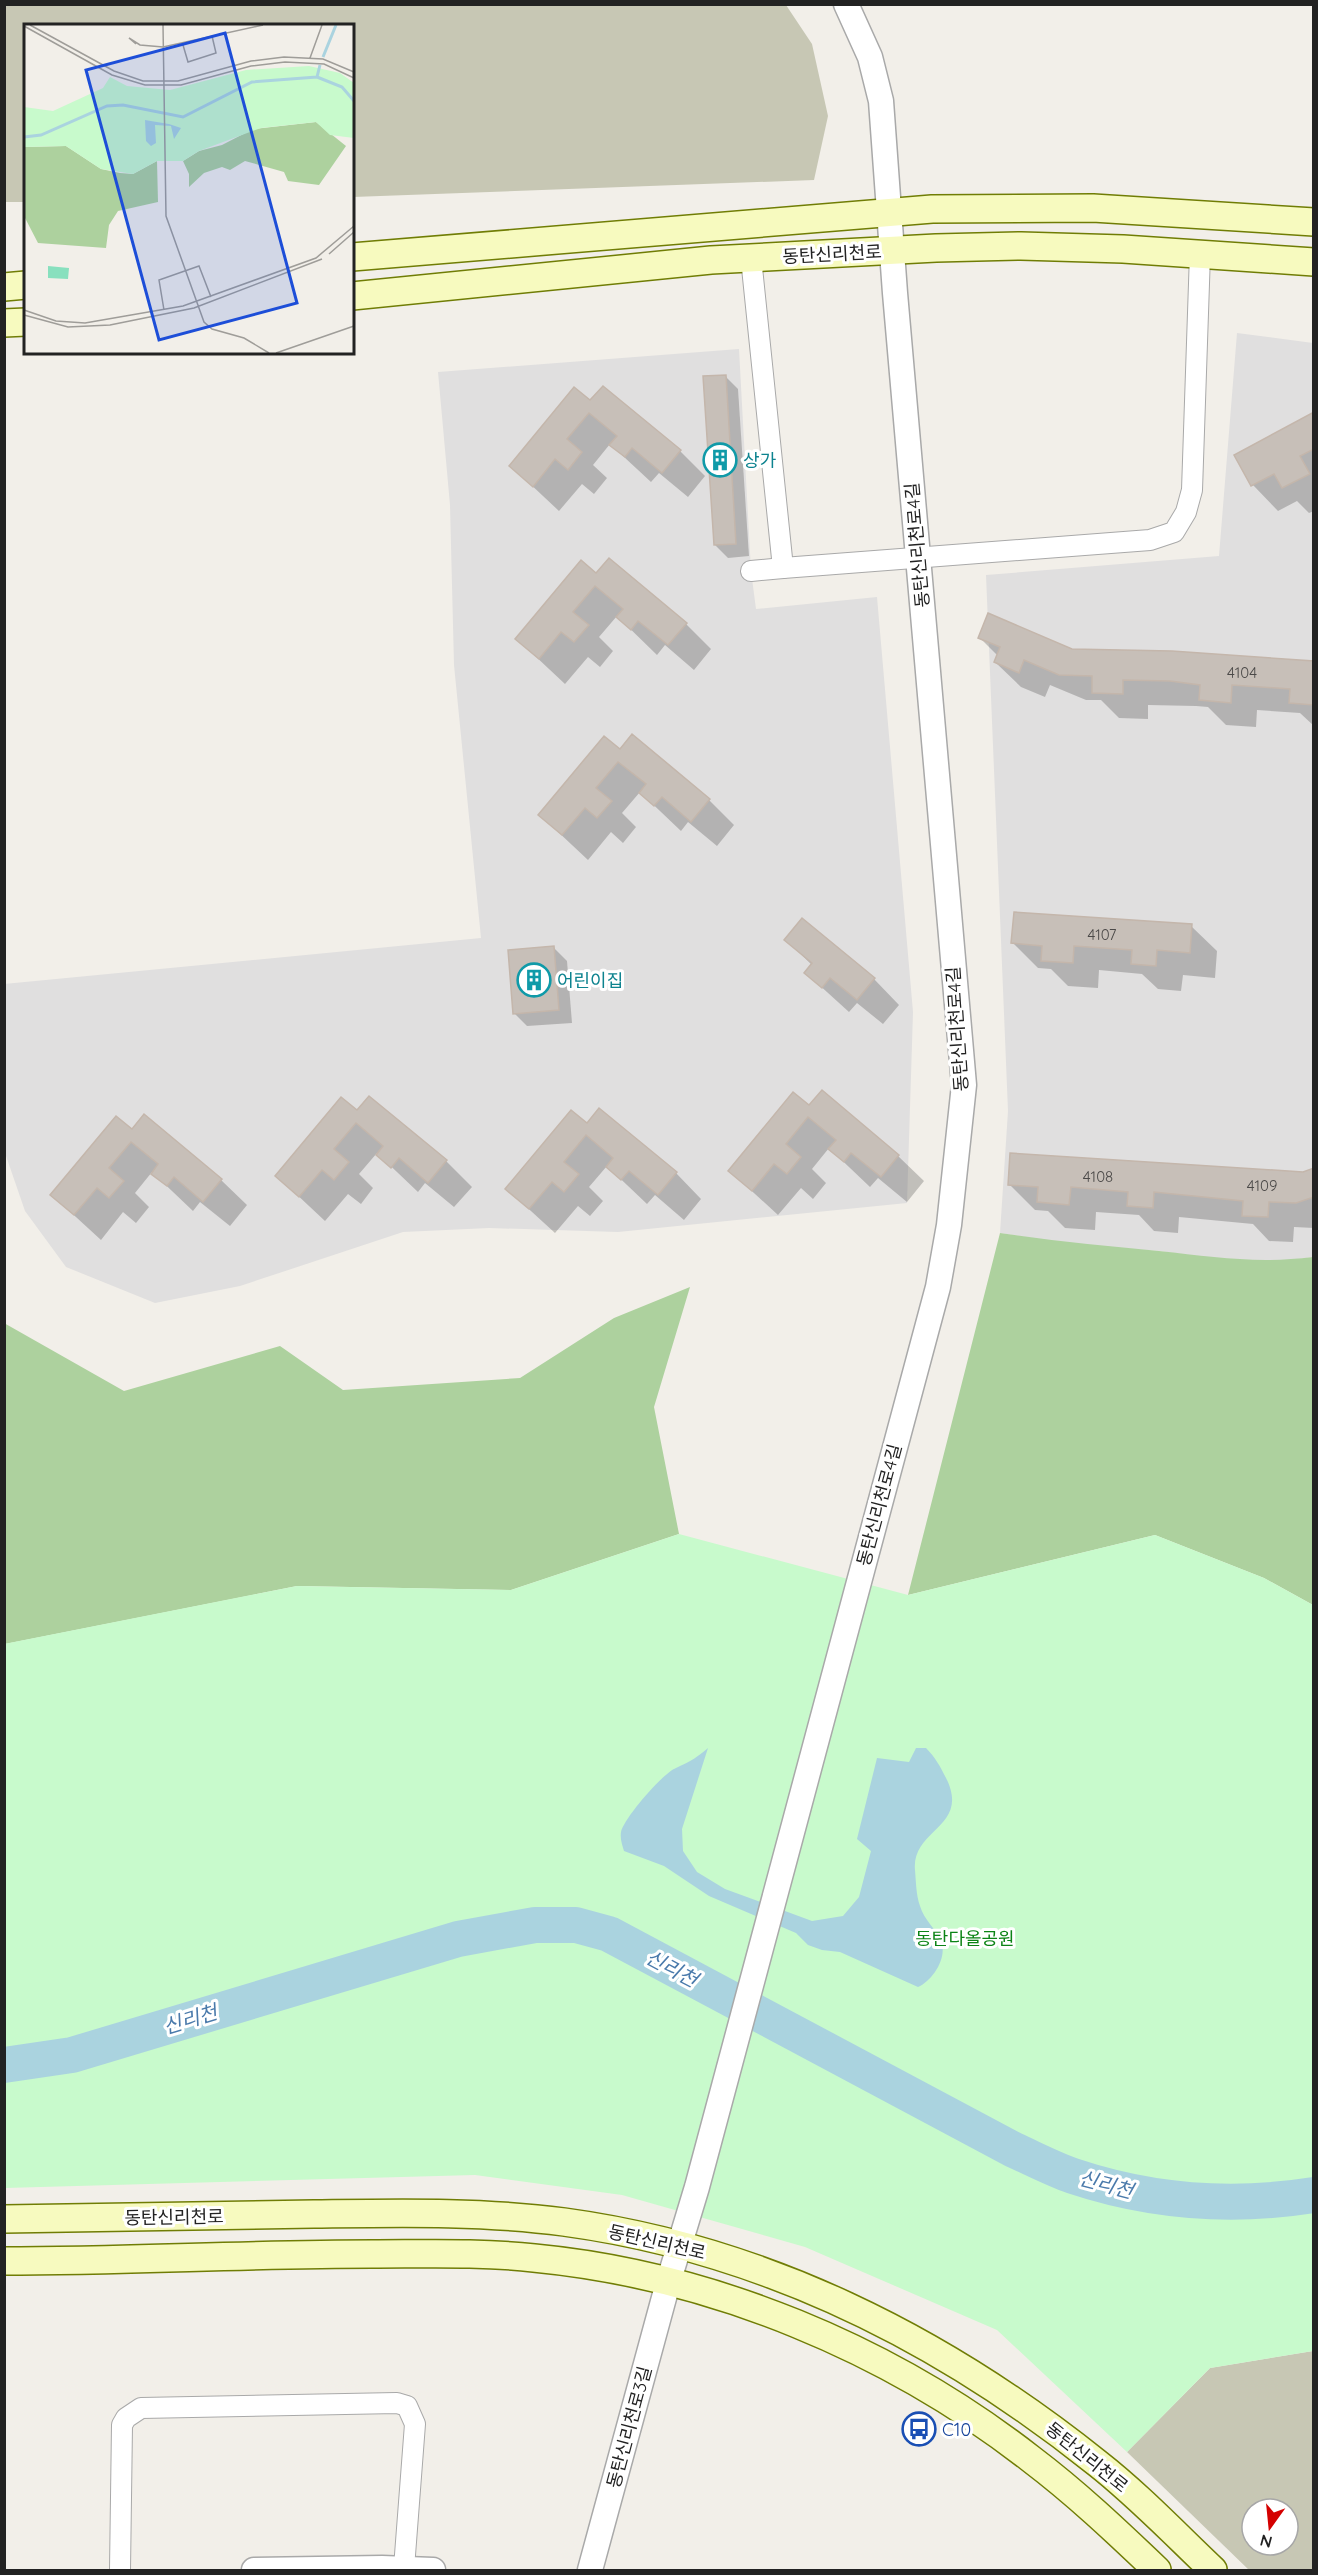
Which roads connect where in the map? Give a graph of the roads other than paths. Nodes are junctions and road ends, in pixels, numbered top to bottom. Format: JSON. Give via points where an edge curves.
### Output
{"nodes":[{"id":1,"x":846,"y":4,"type":"edge"},
{"id":2,"x":891,"y":211,"type":"junction"},
{"id":3,"x":1314,"y":222,"type":"edge"},
{"id":4,"x":893,"y":251,"type":"junction"},
{"id":5,"x":1200,"y":254,"type":"junction"},
{"id":6,"x":354,"y":257,"type":"edge"},
{"id":7,"x":751,"y":258,"type":"junction"},
{"id":8,"x":1314,"y":262,"type":"edge"},
{"id":9,"x":24,"y":285,"type":"edge"},
{"id":10,"x":4,"y":287,"type":"edge"},
{"id":11,"x":354,"y":296,"type":"edge"},
{"id":12,"x":24,"y":322,"type":"edge"},
{"id":13,"x":4,"y":323,"type":"edge"},
{"id":14,"x":918,"y":558,"type":"junction"},
{"id":15,"x":783,"y":568,"type":"junction"},
{"id":16,"x":751,"y":571,"type":"dead end"},
{"id":17,"x":698,"y":2187,"type":"joint"},
{"id":18,"x":4,"y":2219,"type":"edge"},
{"id":19,"x":679,"y":2245,"type":"junction"},
{"id":20,"x":4,"y":2261,"type":"edge"},
{"id":21,"x":668,"y":2283,"type":"junction"},
{"id":22,"x":404,"y":2568,"type":"junction"},
{"id":23,"x":120,"y":2571,"type":"edge"},
{"id":24,"x":254,"y":2571,"type":"edge"},
{"id":25,"x":433,"y":2571,"type":"edge"},
{"id":26,"x":590,"y":2571,"type":"edge"},
{"id":27,"x":1157,"y":2571,"type":"edge"},
{"id":28,"x":1213,"y":2571,"type":"edge"}],
"edges":[{"from":1,"to":2,"type":"street","name":"동탄신리천로4길","via":[[870,57],[881,101]]},
{"from":2,"to":3,"type":"main road","name":"동탄신리천로","via":[[1093,208]]},
{"from":2,"to":4,"type":"street","name":"동탄신리천로4길"},
{"from":2,"to":6,"type":"main road","name":"동탄신리천로"},
{"from":4,"to":5,"type":"main road","name":"동탄신리천로","via":[[1021,246]]},
{"from":4,"to":7,"type":"main road","name":"동탄신리천로"},
{"from":4,"to":14,"type":"street","name":"동탄신리천로4길"},
{"from":5,"to":8,"type":"main road","name":"동탄신리천로"},
{"from":5,"to":14,"type":"street","via":[[1192,490],[1186,512],[1174,532],[1150,540]]},
{"from":7,"to":11,"type":"main road","name":"동탄신리천로"},
{"from":7,"to":15,"type":"street"},
{"from":9,"to":10,"type":"main road"},
{"from":12,"to":13,"type":"main road"},
{"from":14,"to":15,"type":"street"},
{"from":14,"to":17,"type":"street","name":"동탄신리천로4길","via":[[964,1085],[957,1163],[938,1287]]},
{"from":15,"to":16,"type":"street"},
{"from":17,"to":19,"type":"street","name":"동탄신리천로3길"},
{"from":18,"to":19,"type":"main road","name":"동탄신리천로","via":[[474,2213],[563,2222]]},
{"from":19,"to":21,"type":"street","name":"동탄신리천로3길"},
{"from":19,"to":28,"type":"main road","name":"동탄신리천로","via":[[836,2300],[916,2339],[979,2376],[1100,2464]]},
{"from":20,"to":21,"type":"main road","name":"동탄신리천로","via":[[457,2254],[544,2259]]},
{"from":21,"to":26,"type":"street","name":"동탄신리천로3길"},
{"from":21,"to":27,"type":"main road","name":"동탄신리천로","via":[[764,2311],[837,2342],[925,2388],[1029,2457]]},
{"from":22,"to":23,"type":"street","via":[[415,2424],[407,2406],[397,2403],[141,2408],[132,2413],[122,2425]]},
{"from":22,"to":24,"type":"street"},
{"from":22,"to":25,"type":"street"}]}
